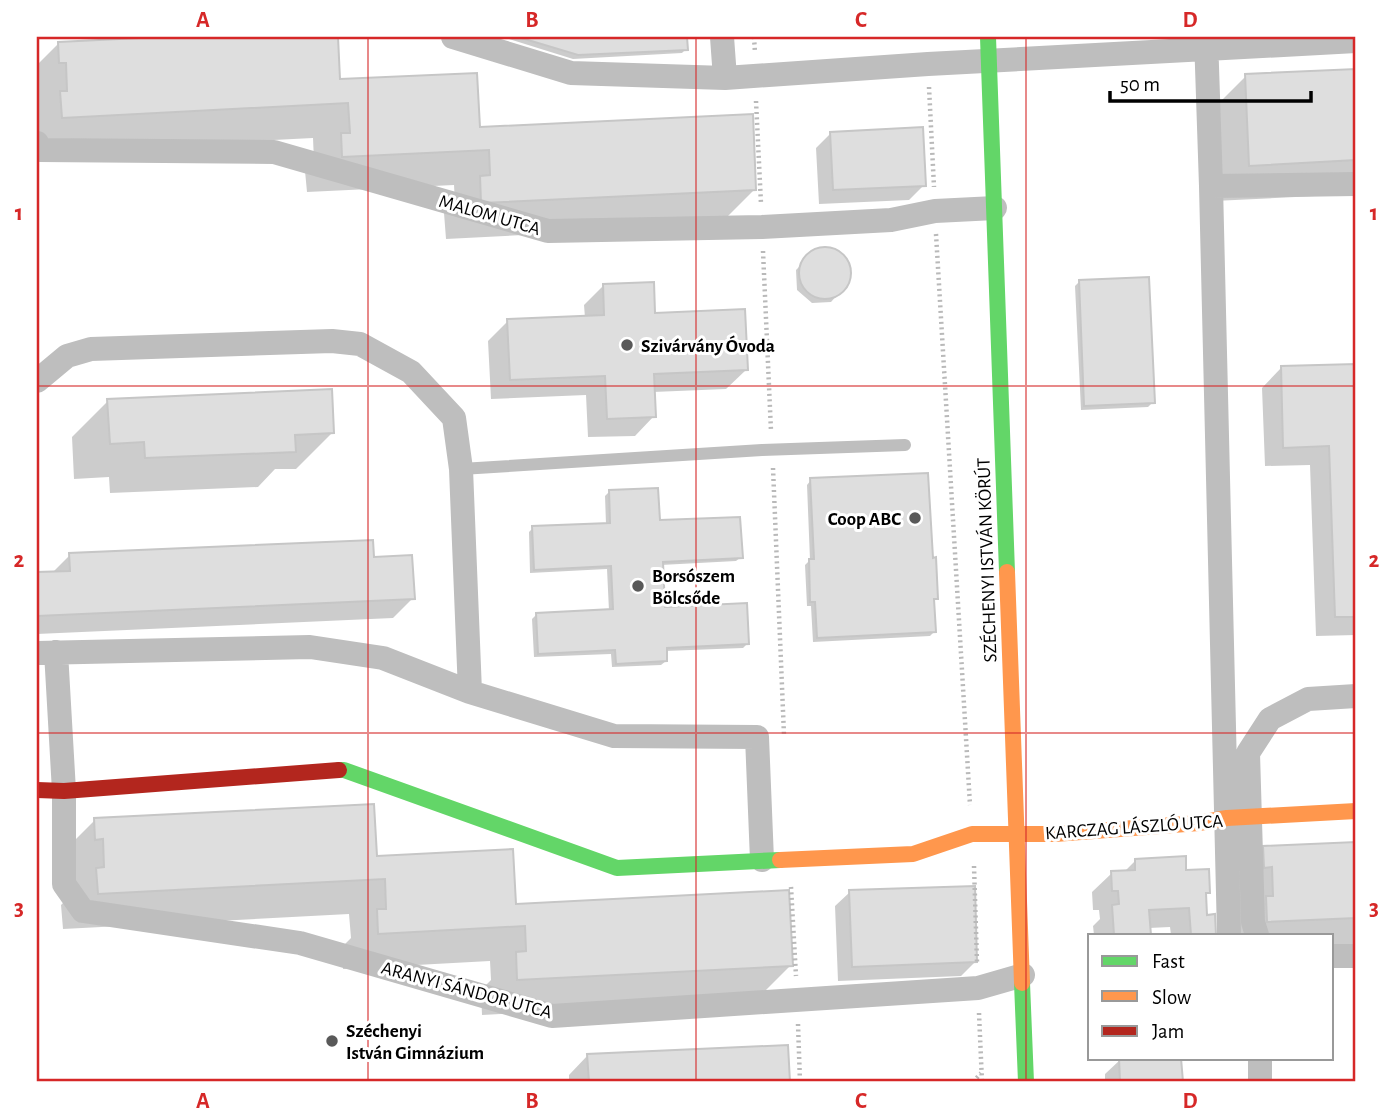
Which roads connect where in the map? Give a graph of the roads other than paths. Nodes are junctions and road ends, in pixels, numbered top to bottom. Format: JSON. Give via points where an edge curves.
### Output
{"nodes":[{"id":1,"x":453,"y":37,"type":"edge"},
{"id":2,"x":722,"y":37,"type":"edge"},
{"id":3,"x":988,"y":37,"type":"edge"},
{"id":4,"x":1356,"y":41,"type":"edge"},
{"id":5,"x":1257,"y":42,"type":"edge"},
{"id":6,"x":1206,"y":43,"type":"edge"},
{"id":7,"x":989,"y":62,"type":"junction"},
{"id":8,"x":724,"y":78,"type":"junction"},
{"id":9,"x":37,"y":143,"type":"edge"},
{"id":10,"x":1356,"y":184,"type":"edge"},
{"id":11,"x":1211,"y":186,"type":"junction"},
{"id":12,"x":995,"y":208,"type":"junction"},
{"id":13,"x":37,"y":381,"type":"edge"},
{"id":14,"x":905,"y":445,"type":"dead end"},
{"id":15,"x":461,"y":469,"type":"junction"},
{"id":16,"x":46,"y":652,"type":"edge"},
{"id":17,"x":470,"y":692,"type":"junction"},
{"id":18,"x":1356,"y":695,"type":"edge"},
{"id":19,"x":37,"y":790,"type":"edge"},
{"id":20,"x":64,"y":791,"type":"junction"},
{"id":21,"x":1356,"y":811,"type":"edge"},
{"id":22,"x":1239,"y":818,"type":"junction"},
{"id":23,"x":1017,"y":832,"type":"junction"},
{"id":24,"x":762,"y":860,"type":"junction"},
{"id":25,"x":1229,"y":934,"type":"edge"},
{"id":26,"x":1257,"y":934,"type":"edge"},
{"id":27,"x":1334,"y":956,"type":"edge"},
{"id":28,"x":1356,"y":956,"type":"edge"},
{"id":29,"x":1023,"y":975,"type":"junction"},
{"id":30,"x":1260,"y":1060,"type":"edge"},
{"id":31,"x":1026,"y":1082,"type":"edge"},
{"id":32,"x":1261,"y":1082,"type":"edge"}],
"edges":[{"from":1,"to":8,"type":"street","via":[[570,73]]},
{"from":2,"to":8,"type":"street"},
{"from":3,"to":7,"type":"street","name":"SZÉCHENYI ISTVÁN KÖRÚT"},
{"from":4,"to":5,"type":"street"},
{"from":5,"to":6,"type":"street"},
{"from":6,"to":7,"type":"street"},
{"from":6,"to":11,"type":"street"},
{"from":7,"to":8,"type":"street"},
{"from":7,"to":12,"type":"street","name":"SZÉCHENYI ISTVÁN KÖRÚT"},
{"from":9,"to":12,"type":"street","name":"MALOM UTCA","via":[[40,150],[274,152],[548,231],[762,227],[891,220],[935,211]]},
{"from":10,"to":11,"type":"street"},
{"from":11,"to":22,"type":"street"},
{"from":12,"to":23,"type":"street","name":"SZÉCHENYI ISTVÁN KÖRÚT"},
{"from":13,"to":15,"type":"street","via":[[67,356],[91,349],[332,341],[360,344],[411,372],[454,418]]},
{"from":14,"to":15,"type":"lane"},
{"from":15,"to":17,"type":"street"},
{"from":16,"to":17,"type":"street","via":[[310,647],[383,659]]},
{"from":16,"to":20,"type":"street","name":"ARANYI SÁNDOR UTCA"},
{"from":17,"to":24,"type":"street","via":[[614,736],[757,737]]},
{"from":18,"to":22,"type":"street","name":"KARCZAG LÁSZLÓ UTCA","via":[[1308,699],[1270,719],[1248,753]]},
{"from":19,"to":20,"type":"street"},
{"from":20,"to":24,"type":"street","via":[[344,770],[617,868]]},
{"from":20,"to":29,"type":"street","name":"ARANYI SÁNDOR UTCA","via":[[64,884],[83,911],[300,943],[552,1016],[978,988]]},
{"from":21,"to":22,"type":"street","name":"KARCZAG LÁSZLÓ UTCA"},
{"from":22,"to":23,"type":"street","name":"KARCZAG LÁSZLÓ UTCA","via":[[1055,834]]},
{"from":22,"to":25,"type":"street"},
{"from":22,"to":26,"type":"street","name":"KARCZAG LÁSZLÓ UTCA"},
{"from":23,"to":24,"type":"street","via":[[972,834],[913,854]]},
{"from":23,"to":29,"type":"street","name":"SZÉCHENYI ISTVÁN KÖRÚT"},
{"from":27,"to":28,"type":"street"},
{"from":29,"to":31,"type":"street","name":"SZÉCHENYI ISTVÁN KÖRÚT"},
{"from":30,"to":32,"type":"street"}]}
